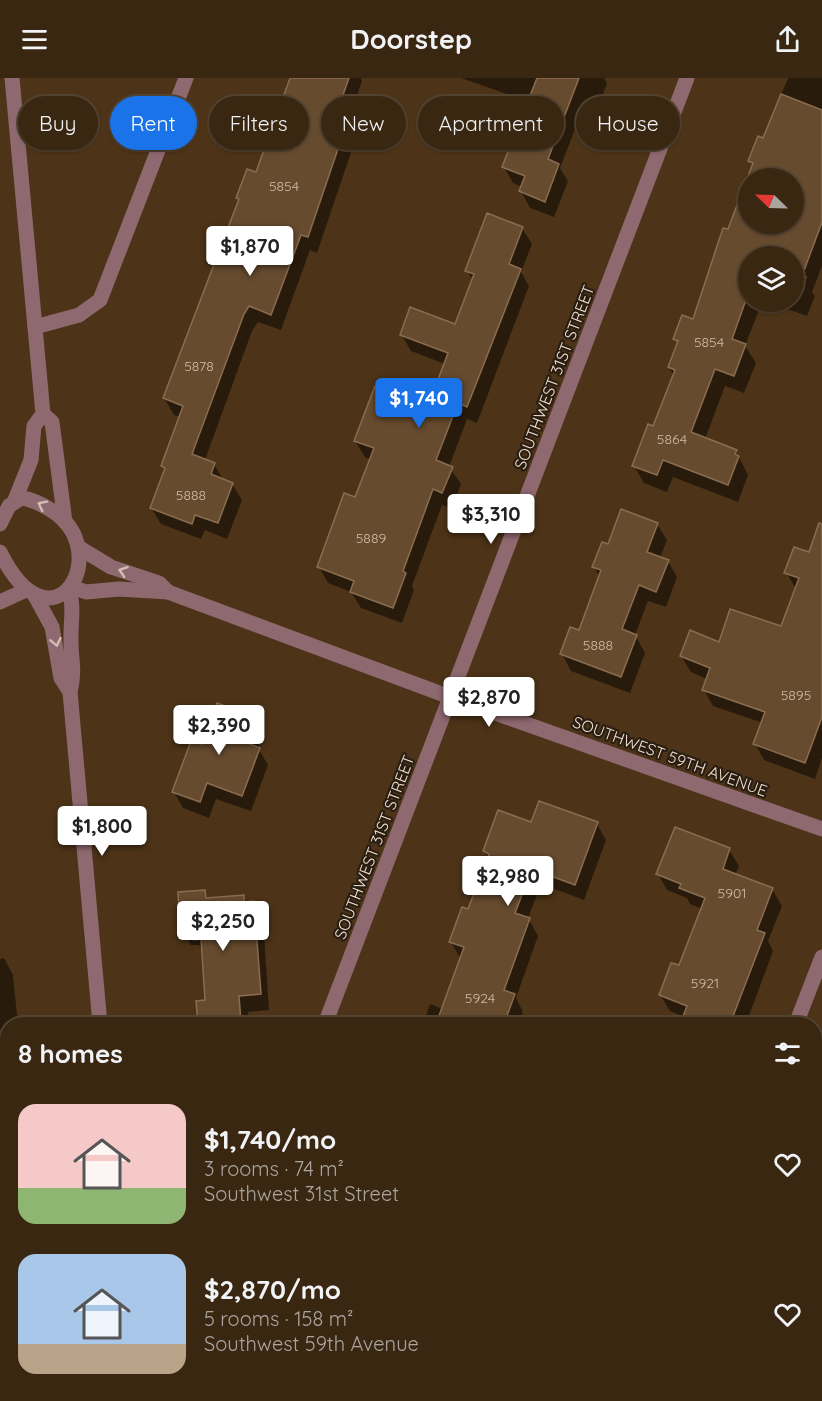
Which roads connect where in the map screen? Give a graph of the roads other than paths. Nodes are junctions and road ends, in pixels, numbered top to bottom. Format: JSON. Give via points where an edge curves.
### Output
{"nodes":[{"id":1,"x":12,"y":78,"type":"edge"},
{"id":2,"x":186,"y":78,"type":"edge"},
{"id":3,"x":687,"y":78,"type":"edge"},
{"id":4,"x":35,"y":327,"type":"junction"},
{"id":5,"x":43,"y":414,"type":"junction"},
{"id":6,"x":8,"y":505,"type":"edge"},
{"id":7,"x":65,"y":522,"type":"junction"},
{"id":8,"x":0,"y":524,"type":"edge"},
{"id":9,"x":78,"y":547,"type":"junction"},
{"id":10,"x":0,"y":552,"type":"edge"},
{"id":11,"x":70,"y":588,"type":"junction"},
{"id":12,"x":30,"y":592,"type":"junction"},
{"id":13,"x":168,"y":592,"type":"junction"},
{"id":14,"x":0,"y":602,"type":"edge"},
{"id":15,"x":70,"y":692,"type":"junction"},
{"id":16,"x":450,"y":697,"type":"junction"},
{"id":17,"x":822,"y":829,"type":"edge"},
{"id":18,"x":822,"y":957,"type":"edge"},
{"id":19,"x":99,"y":1017,"type":"edge"},
{"id":20,"x":328,"y":1017,"type":"edge"},
{"id":21,"x":799,"y":1017,"type":"edge"}],
"edges":[{"from":1,"to":4,"type":"street"},
{"from":2,"to":4,"type":"street","via":[[100,300],[79,315]]},
{"from":3,"to":16,"type":"street","name":"SOUTHWEST 31ST STREET"},
{"from":4,"to":5,"type":"street"},
{"from":5,"to":6,"type":"street","via":[[34,426],[31,460]]},
{"from":5,"to":7,"type":"street","via":[[52,422]]},
{"from":7,"to":6,"type":"street","one_way":true,"via":[[27,499]]},
{"from":6,"to":8,"type":"street"},
{"from":7,"to":9,"type":"street"},
{"from":9,"to":11,"type":"street","via":[[79,569]]},
{"from":13,"to":9,"type":"street","name":"SOUTHWEST 59TH AVENUE","one_way":true,"via":[[159,583],[111,567]]},
{"from":10,"to":12,"type":"street","via":[[11,573]]},
{"from":11,"to":12,"type":"street","via":[[51,598]]},
{"from":11,"to":13,"type":"street","name":"SOUTHWEST 59TH AVENUE","via":[[86,592]]},
{"from":11,"to":15,"type":"street","via":[[75,673]]},
{"from":12,"to":14,"type":"street"},
{"from":12,"to":15,"type":"street","one_way":true,"via":[[52,627],[61,678]]},
{"from":13,"to":16,"type":"street","name":"SOUTHWEST 59TH AVENUE"},
{"from":15,"to":19,"type":"street"},
{"from":16,"to":17,"type":"street","name":"SOUTHWEST 59TH AVENUE"},
{"from":16,"to":20,"type":"street","name":"SOUTHWEST 31ST STREET"},
{"from":18,"to":21,"type":"street"}]}
